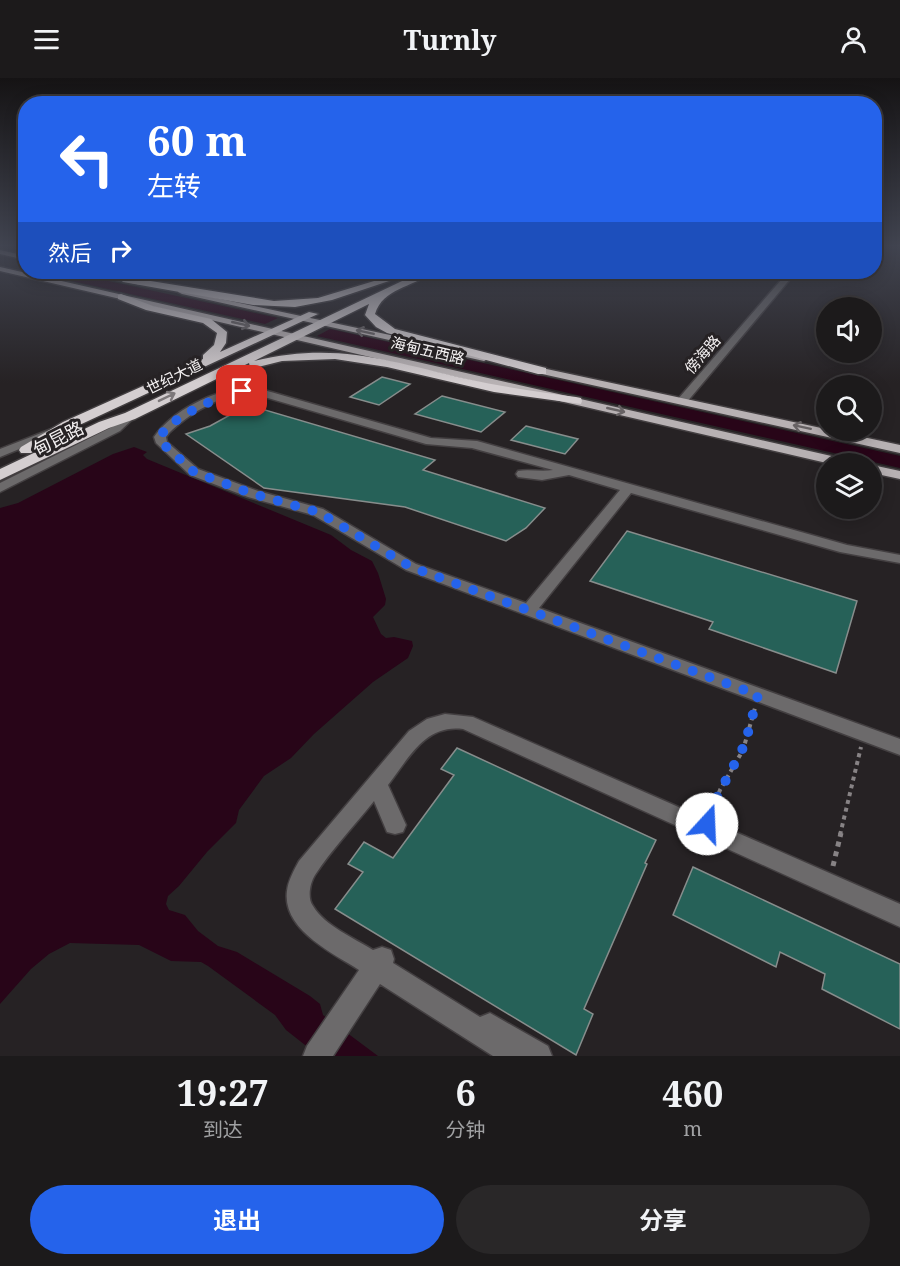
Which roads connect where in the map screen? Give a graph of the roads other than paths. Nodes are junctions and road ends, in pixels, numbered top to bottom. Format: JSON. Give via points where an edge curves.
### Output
{"nodes":[{"id":1,"x":98,"y":292,"type":"edge"},
{"id":2,"x":180,"y":292,"type":"edge"},
{"id":3,"x":203,"y":292,"type":"edge"},
{"id":4,"x":349,"y":292,"type":"edge"},
{"id":5,"x":360,"y":292,"type":"edge"},
{"id":6,"x":385,"y":292,"type":"edge"},
{"id":7,"x":389,"y":292,"type":"edge"},
{"id":8,"x":771,"y":292,"type":"edge"},
{"id":9,"x":775,"y":292,"type":"edge"},
{"id":10,"x":121,"y":297,"type":"junction"},
{"id":11,"x":301,"y":318,"type":"junction"},
{"id":12,"x":320,"y":322,"type":"junction"},
{"id":13,"x":272,"y":331,"type":"junction"},
{"id":14,"x":292,"y":336,"type":"junction"},
{"id":15,"x":201,"y":364,"type":"junction"},
{"id":16,"x":542,"y":371,"type":"junction"},
{"id":17,"x":218,"y":372,"type":"junction"},
{"id":18,"x":576,"y":401,"type":"junction"},
{"id":19,"x":679,"y":401,"type":"junction"},
{"id":20,"x":130,"y":416,"type":"junction"},
{"id":21,"x":68,"y":425,"type":"junction"},
{"id":22,"x":900,"y":449,"type":"edge"},
{"id":23,"x":0,"y":453,"type":"edge"},
{"id":24,"x":816,"y":456,"type":"edge"},
{"id":25,"x":0,"y":462,"type":"edge"},
{"id":26,"x":882,"y":471,"type":"edge"},
{"id":27,"x":567,"y":472,"type":"junction"},
{"id":28,"x":522,"y":474,"type":"dead end"},
{"id":29,"x":0,"y":475,"type":"edge"},
{"id":30,"x":900,"y":475,"type":"edge"},
{"id":31,"x":0,"y":488,"type":"edge"},
{"id":32,"x":624,"y":489,"type":"junction"},
{"id":33,"x":900,"y":559,"type":"edge"},
{"id":34,"x":900,"y":565,"type":"edge"},
{"id":35,"x":528,"y":607,"type":"junction"},
{"id":36,"x":900,"y":738,"type":"edge"},
{"id":37,"x":900,"y":747,"type":"edge"},
{"id":38,"x":379,"y":787,"type":"junction"},
{"id":39,"x":395,"y":825,"type":"dead end"},
{"id":40,"x":900,"y":916,"type":"edge"},
{"id":41,"x":900,"y":925,"type":"edge"},
{"id":42,"x":380,"y":963,"type":"junction"},
{"id":43,"x":317,"y":1055,"type":"edge"},
{"id":44,"x":518,"y":1056,"type":"edge"},
{"id":45,"x":538,"y":1056,"type":"edge"}],
"edges":[{"from":1,"to":10,"type":"main road","name":"海甸五西路"},
{"from":2,"to":11,"type":"main road","name":"海甸五西路"},
{"from":3,"to":4,"type":"highway","via":[[277,304],[321,300]]},
{"from":5,"to":11,"type":"highway","name":"世纪大道"},
{"from":6,"to":12,"type":"highway","name":"世纪大道"},
{"from":7,"to":16,"type":"highway","via":[[370,310],[372,320],[380,325],[410,337]]},
{"from":8,"to":19,"type":"street","name":"傍海路"},
{"from":9,"to":19,"type":"street","name":"傍海路"},
{"from":10,"to":13,"type":"main road","name":"海甸五西路","one_way":true},
{"from":10,"to":15,"type":"highway","via":[[218,327],[222,340]]},
{"from":11,"to":12,"type":"main road","name":"海甸五西路"},
{"from":11,"to":13,"type":"highway","name":"世纪大道"},
{"from":12,"to":14,"type":"highway","name":"世纪大道"},
{"from":16,"to":12,"type":"main road","name":"海甸五西路","one_way":true},
{"from":13,"to":14,"type":"main road","name":"海甸五西路"},
{"from":13,"to":15,"type":"highway","name":"世纪大道"},
{"from":14,"to":17,"type":"highway","name":"世纪大道"},
{"from":14,"to":18,"type":"main road","name":"海甸五西路"},
{"from":15,"to":21,"type":"highway","name":"世纪大道"},
{"from":16,"to":19,"type":"main road","name":"海甸五西路"},
{"from":17,"to":18,"type":"highway","via":[[233,373],[277,357],[340,354],[470,384]]},
{"from":20,"to":17,"type":"highway","name":"世纪大道","one_way":true},
{"from":18,"to":24,"type":"main road","name":"海甸五西路","one_way":true},
{"from":22,"to":19,"type":"main road","name":"海甸五西路","one_way":true},
{"from":20,"to":29,"type":"highway","name":"世纪大道"},
{"from":20,"to":31,"type":"street","name":"甸昆路","via":[[116,429]]},
{"from":21,"to":23,"type":"street","name":"甸昆路"},
{"from":21,"to":25,"type":"highway","name":"世纪大道"},
{"from":26,"to":30,"type":"main road"},
{"from":27,"to":28,"type":"street"},
{"from":27,"to":32,"type":"street"},
{"from":27,"to":35,"type":"street","via":[[473,444],[430,441],[252,390],[217,400],[172,423],[160,437],[194,472],[318,512],[399,562]]},
{"from":32,"to":33,"type":"street","via":[[845,549]]},
{"from":32,"to":34,"type":"street","via":[[844,555]]},
{"from":32,"to":35,"type":"street"},
{"from":35,"to":36,"type":"street"},
{"from":35,"to":37,"type":"street"},
{"from":38,"to":39,"type":"street"},
{"from":38,"to":40,"type":"street","via":[[423,729],[435,722],[466,722]]},
{"from":38,"to":41,"type":"street","via":[[430,732],[446,726],[462,727]]},
{"from":38,"to":42,"type":"street","via":[[314,872],[307,899],[320,918]]},
{"from":42,"to":43,"type":"street"},
{"from":42,"to":44,"type":"street"},
{"from":42,"to":45,"type":"street"}]}
